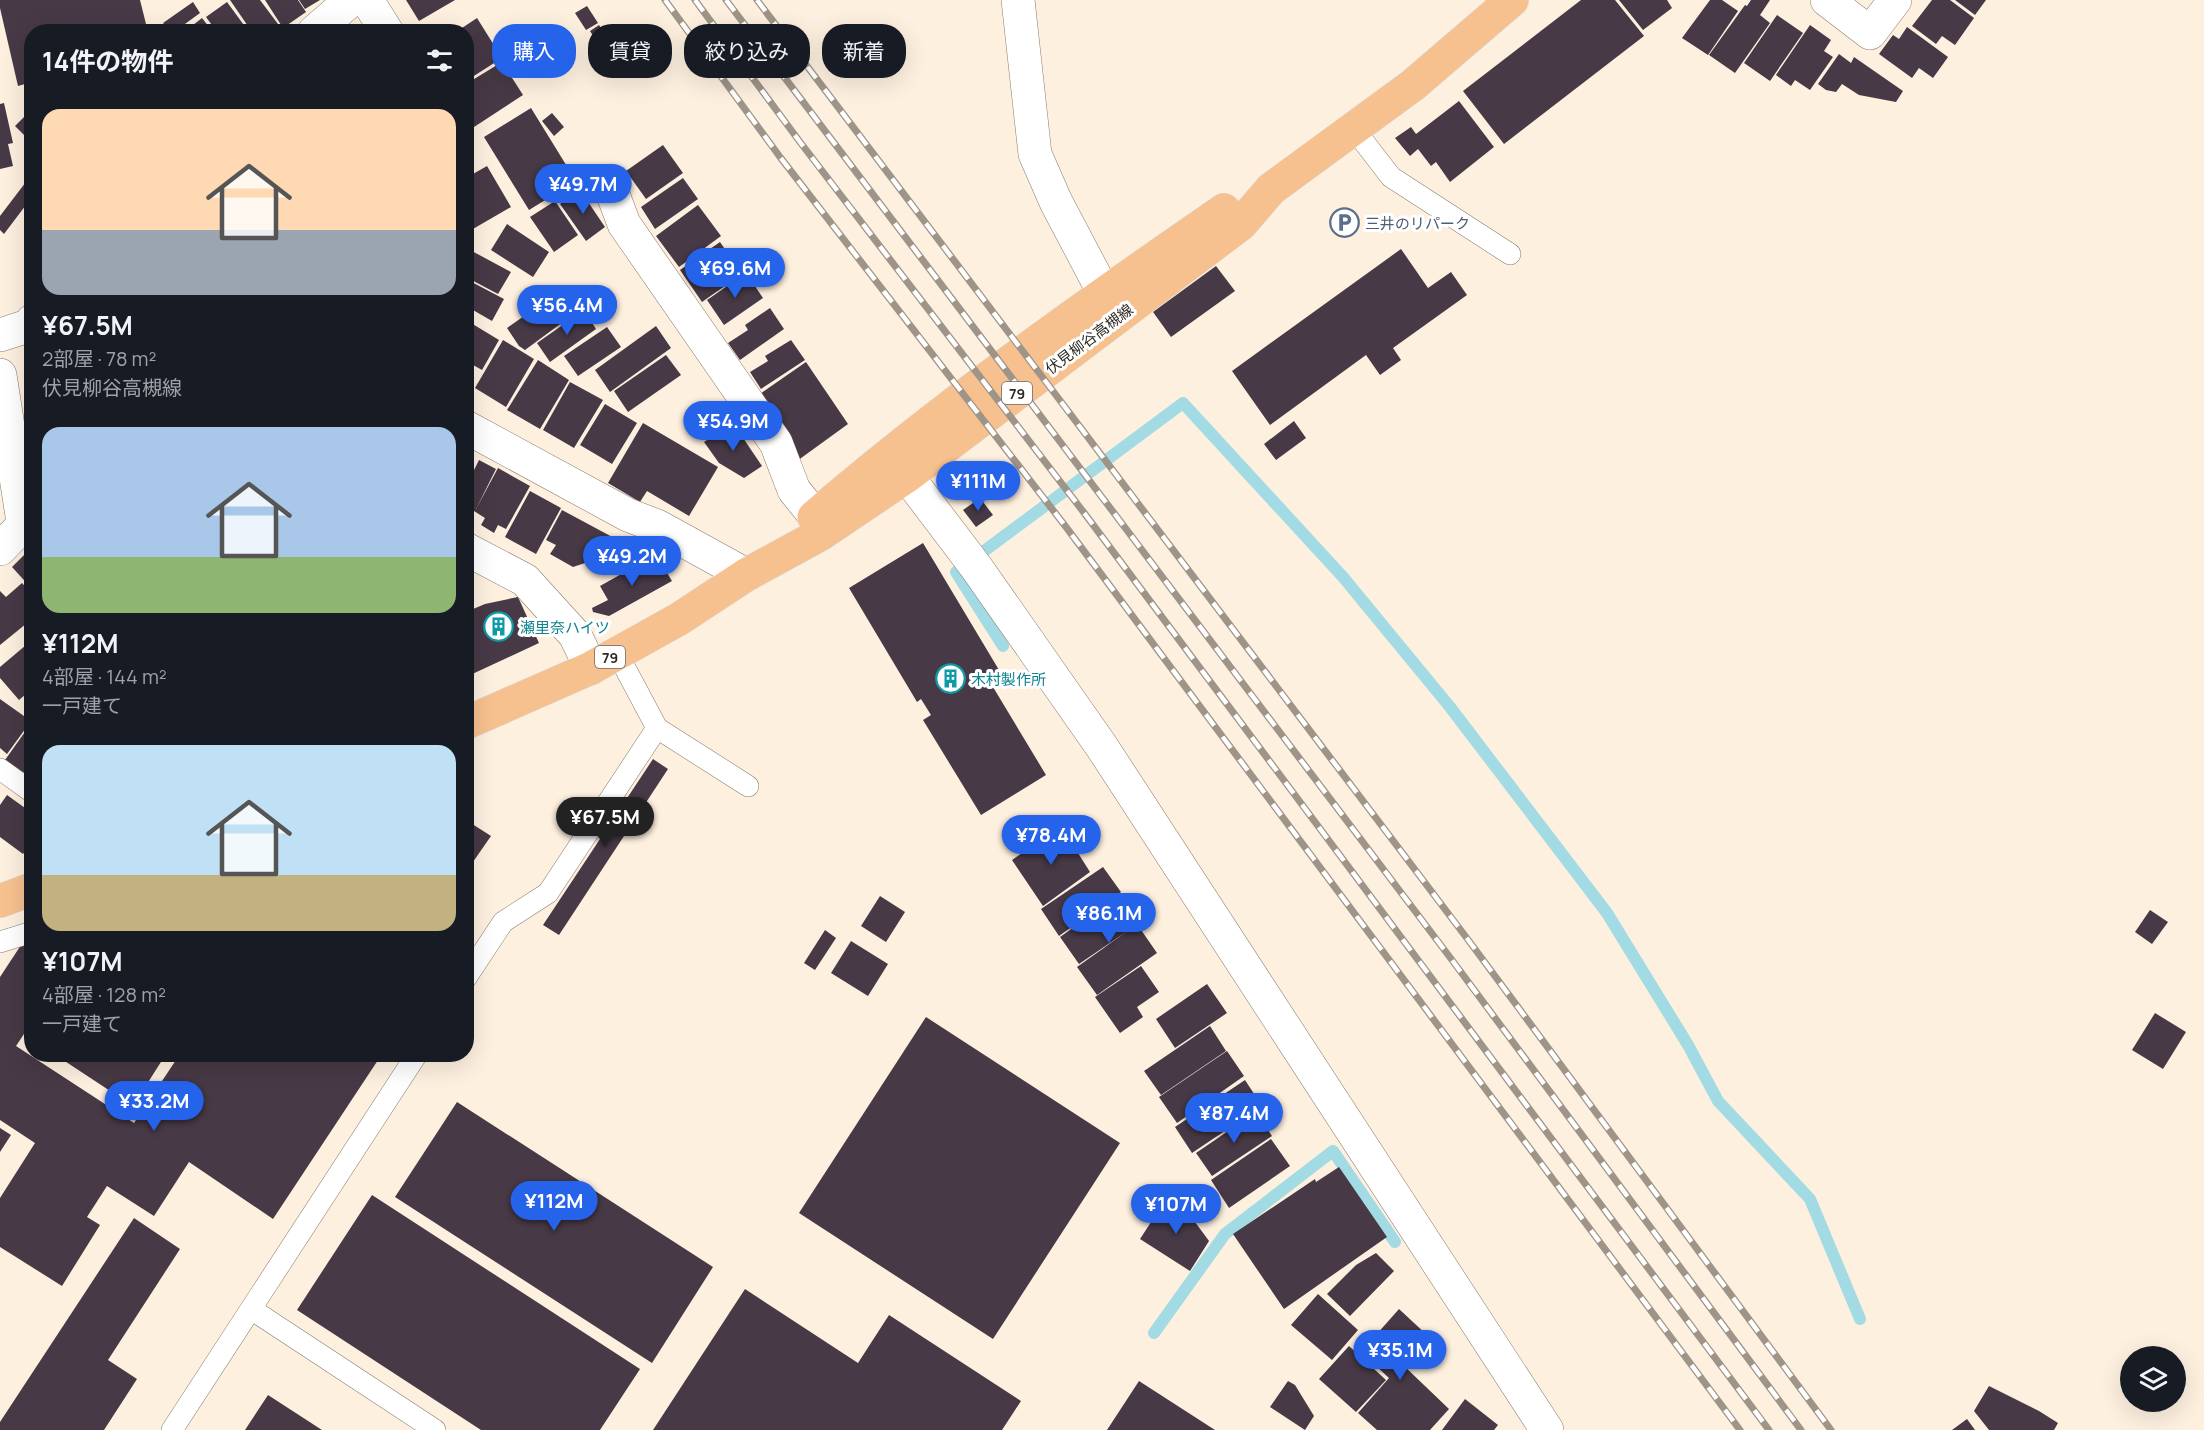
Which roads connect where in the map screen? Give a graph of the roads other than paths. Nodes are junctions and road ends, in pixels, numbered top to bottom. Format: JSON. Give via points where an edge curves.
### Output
{"nodes":[{"id":1,"x":351,"y":0,"type":"edge"},
{"id":2,"x":367,"y":0,"type":"edge"},
{"id":3,"x":1018,"y":0,"type":"edge"},
{"id":4,"x":1827,"y":0,"type":"edge"},
{"id":5,"x":1895,"y":0,"type":"edge"},
{"id":6,"x":1502,"y":4,"type":"edge"},
{"id":7,"x":323,"y":24,"type":"edge"},
{"id":8,"x":382,"y":24,"type":"edge"},
{"id":9,"x":1354,"y":129,"type":"junction"},
{"id":10,"x":608,"y":181,"type":"dead end"},
{"id":11,"x":1271,"y":189,"type":"junction"},
{"id":12,"x":1510,"y":254,"type":"dead end"},
{"id":13,"x":1104,"y":293,"type":"junction"},
{"id":14,"x":24,"y":327,"type":"edge"},
{"id":15,"x":0,"y":335,"type":"edge"},
{"id":16,"x":0,"y":375,"type":"edge"},
{"id":17,"x":474,"y":431,"type":"edge"},
{"id":18,"x":907,"y":476,"type":"junction"},
{"id":19,"x":24,"y":503,"type":"edge"},
{"id":20,"x":815,"y":516,"type":"junction"},
{"id":21,"x":24,"y":522,"type":"edge"},
{"id":22,"x":0,"y":549,"type":"edge"},
{"id":23,"x":474,"y":553,"type":"edge"},
{"id":24,"x":746,"y":575,"type":"junction"},
{"id":25,"x":604,"y":660,"type":"junction"},
{"id":26,"x":474,"y":719,"type":"edge"},
{"id":27,"x":657,"y":728,"type":"junction"},
{"id":28,"x":0,"y":769,"type":"edge"},
{"id":29,"x":24,"y":786,"type":"edge"},
{"id":30,"x":748,"y":786,"type":"dead end"},
{"id":31,"x":24,"y":892,"type":"edge"},
{"id":32,"x":0,"y":901,"type":"edge"},
{"id":33,"x":24,"y":934,"type":"edge"},
{"id":34,"x":0,"y":942,"type":"edge"},
{"id":35,"x":474,"y":966,"type":"edge"},
{"id":36,"x":412,"y":1062,"type":"edge"},
{"id":37,"x":251,"y":1309,"type":"junction"},
{"id":38,"x":172,"y":1430,"type":"edge"},
{"id":39,"x":435,"y":1430,"type":"edge"},
{"id":40,"x":1547,"y":1430,"type":"edge"}],
"edges":[{"from":1,"to":7,"type":"street"},
{"from":2,"to":8,"type":"street"},
{"from":3,"to":13,"type":"street","via":[[1035,154]]},
{"from":4,"to":5,"type":"street","via":[[1870,33]]},
{"from":6,"to":9,"type":"main road","name":"伏見柳谷高槻線","number":"79","via":[[1413,85]]},
{"from":9,"to":11,"type":"main road","name":"伏見柳谷高槻線","number":"79"},
{"from":9,"to":12,"type":"lane","via":[[1391,177]]},
{"from":10,"to":20,"type":"street","via":[[624,224],[776,443],[794,490]]},
{"from":11,"to":13,"type":"main road","name":"伏見柳谷高槻線","number":"79","via":[[1233,204]]},
{"from":11,"to":18,"type":"main road","name":"伏見柳谷高槻線","number":"79","via":[[1241,224]]},
{"from":13,"to":20,"type":"main road","name":"伏見柳谷高槻線","number":"79","via":[[884,457]]},
{"from":14,"to":15,"type":"street"},
{"from":16,"to":19,"type":"street"},
{"from":17,"to":24,"type":"street"},
{"from":18,"to":24,"type":"main road","name":"伏見柳谷高槻線","number":"79","via":[[821,534]]},
{"from":18,"to":40,"type":"street","via":[[1102,747]]},
{"from":20,"to":24,"type":"main road","name":"伏見柳谷高槻線","number":"79"},
{"from":21,"to":22,"type":"street"},
{"from":23,"to":25,"type":"street","via":[[525,580],[575,635]]},
{"from":24,"to":25,"type":"main road","name":"伏見柳谷高槻線","number":"79","via":[[679,619]]},
{"from":25,"to":26,"type":"main road","name":"伏見柳谷高槻線","number":"79"},
{"from":25,"to":27,"type":"lane"},
{"from":27,"to":30,"type":"lane"},
{"from":27,"to":35,"type":"lane","via":[[548,893],[503,922]]},
{"from":28,"to":29,"type":"lane"},
{"from":31,"to":32,"type":"main road"},
{"from":33,"to":34,"type":"lane"},
{"from":36,"to":37,"type":"lane"},
{"from":37,"to":38,"type":"lane"},
{"from":37,"to":39,"type":"lane"}]}
